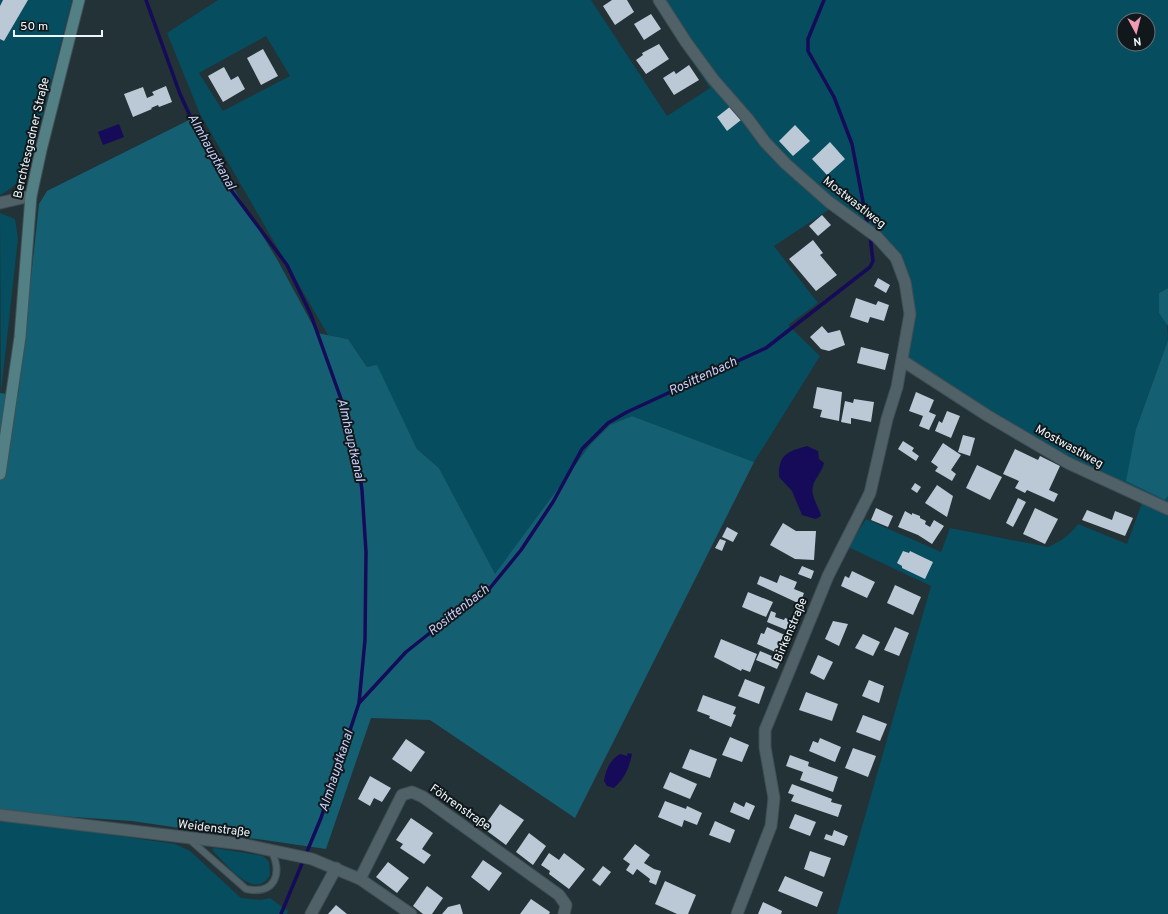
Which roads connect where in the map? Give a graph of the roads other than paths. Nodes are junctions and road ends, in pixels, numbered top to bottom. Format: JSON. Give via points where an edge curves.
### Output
{"nodes":[{"id":1,"x":79,"y":0,"type":"edge"},
{"id":2,"x":659,"y":0,"type":"edge"},
{"id":3,"x":31,"y":196,"type":"junction"},
{"id":4,"x":0,"y":203,"type":"edge"},
{"id":5,"x":903,"y":361,"type":"junction"},
{"id":6,"x":0,"y":474,"type":"edge"},
{"id":7,"x":1168,"y":509,"type":"edge"},
{"id":8,"x":0,"y":815,"type":"edge"},
{"id":9,"x":189,"y":839,"type":"junction"},
{"id":10,"x":271,"y":850,"type":"junction"},
{"id":11,"x":336,"y":868,"type":"junction"},
{"id":12,"x":360,"y":879,"type":"junction"},
{"id":13,"x":311,"y":914,"type":"edge"},
{"id":14,"x":411,"y":914,"type":"edge"},
{"id":15,"x":564,"y":914,"type":"edge"},
{"id":16,"x":737,"y":914,"type":"edge"}],
"edges":[{"from":1,"to":3,"type":"main road","name":"Berchtesgadner Straße","via":[[40,150]]},
{"from":2,"to":5,"type":"street","name":"Mostwastlweg","via":[[712,79],[765,142],[829,202],[877,237],[896,258],[905,282],[910,314]]},
{"from":3,"to":4,"type":"street"},
{"from":3,"to":6,"type":"main road","name":"Berchtesgadner Straße","via":[[20,337]]},
{"from":5,"to":7,"type":"street","name":"Mostwastlweg","via":[[988,416],[1068,463]]},
{"from":5,"to":16,"type":"street","name":"Birkenstraße","via":[[870,493],[828,576],[765,730],[765,747],[774,798],[771,826]]},
{"from":8,"to":9,"type":"street","name":"Weidenstraße"},
{"from":9,"to":10,"type":"street","name":"Weidenstraße"},
{"from":9,"to":10,"type":"lane","via":[[246,888],[256,891],[265,888],[274,880],[277,862]]},
{"from":10,"to":11,"type":"street","name":"Weidenstraße","via":[[312,859]]},
{"from":11,"to":12,"type":"street","name":"Weidenstraße"},
{"from":11,"to":13,"type":"street"},
{"from":12,"to":14,"type":"street","name":"Weidenstraße"},
{"from":12,"to":15,"type":"street","name":"Föhrenstraße","via":[[402,795],[412,792],[423,797],[559,895],[566,905]]}]}
